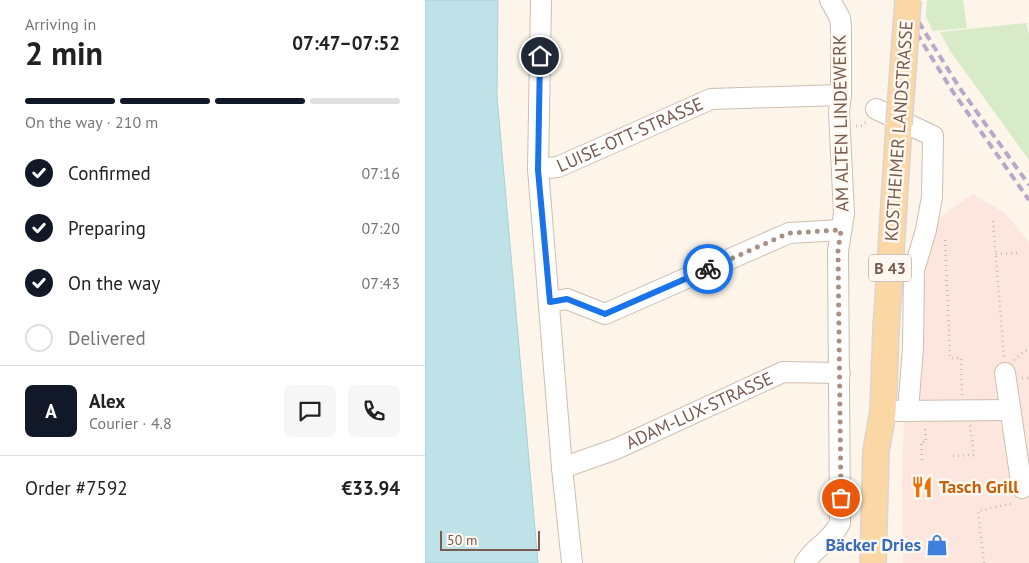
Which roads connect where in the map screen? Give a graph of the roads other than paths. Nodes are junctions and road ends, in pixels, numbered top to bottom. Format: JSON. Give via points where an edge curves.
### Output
{"nodes":[{"id":1,"x":541,"y":0,"type":"edge"},
{"id":2,"x":830,"y":0,"type":"edge"},
{"id":3,"x":908,"y":0,"type":"edge"},
{"id":4,"x":841,"y":95,"type":"junction"},
{"id":5,"x":877,"y":109,"type":"road end"},
{"id":6,"x":538,"y":170,"type":"junction"},
{"id":7,"x":841,"y":230,"type":"junction"},
{"id":8,"x":550,"y":302,"type":"junction"},
{"id":9,"x":840,"y":373,"type":"junction"},
{"id":10,"x":1005,"y":373,"type":"road end"},
{"id":11,"x":1010,"y":410,"type":"junction"},
{"id":12,"x":916,"y":411,"type":"junction"},
{"id":13,"x":883,"y":412,"type":"junction"},
{"id":14,"x":562,"y":468,"type":"junction"},
{"id":15,"x":1022,"y":488,"type":"road end"},
{"id":16,"x":572,"y":563,"type":"edge"},
{"id":17,"x":805,"y":563,"type":"edge"},
{"id":18,"x":873,"y":563,"type":"edge"},
{"id":19,"x":887,"y":563,"type":"edge"}],
"edges":[{"from":1,"to":6,"type":"street"},
{"from":2,"to":4,"type":"street","name":"AM ALTEN LINDEWERK","via":[[840,18]]},
{"from":3,"to":13,"type":"main road","name":"KOSTHEIMER LANDSTRASSE","number":"B 43","bridge":true},
{"from":4,"to":6,"type":"street","name":"LUISE-OTT-STRASSE","via":[[711,99],[558,167]]},
{"from":4,"to":7,"type":"street","name":"AM ALTEN LINDEWERK","via":[[844,214]]},
{"from":5,"to":12,"type":"street","via":[[933,136],[932,197],[915,270],[913,348]]},
{"from":6,"to":8,"type":"street"},
{"from":7,"to":8,"type":"street","via":[[789,233],[605,314],[567,299]]},
{"from":7,"to":9,"type":"street","name":"AM ALTEN LINDEWERK","via":[[838,250]]},
{"from":8,"to":14,"type":"street"},
{"from":9,"to":14,"type":"street","name":"ADAM-LUX-STRASSE","via":[[783,372],[616,448]]},
{"from":9,"to":17,"type":"street","name":"AM ALTEN LINDEWERK","via":[[840,523],[830,539]]},
{"from":10,"to":11,"type":"street"},
{"from":11,"to":12,"type":"street"},
{"from":11,"to":15,"type":"street"},
{"from":12,"to":13,"type":"street"},
{"from":13,"to":18,"type":"main road","name":"KOSTHEIMER LANDSTRASSE","number":"B 43","via":[[877,451]]},
{"from":13,"to":19,"type":"main road","name":"KOSTHEIMER LANDSTRASSE","number":"B 43","via":[[888,451]]},
{"from":14,"to":16,"type":"street"}]}
